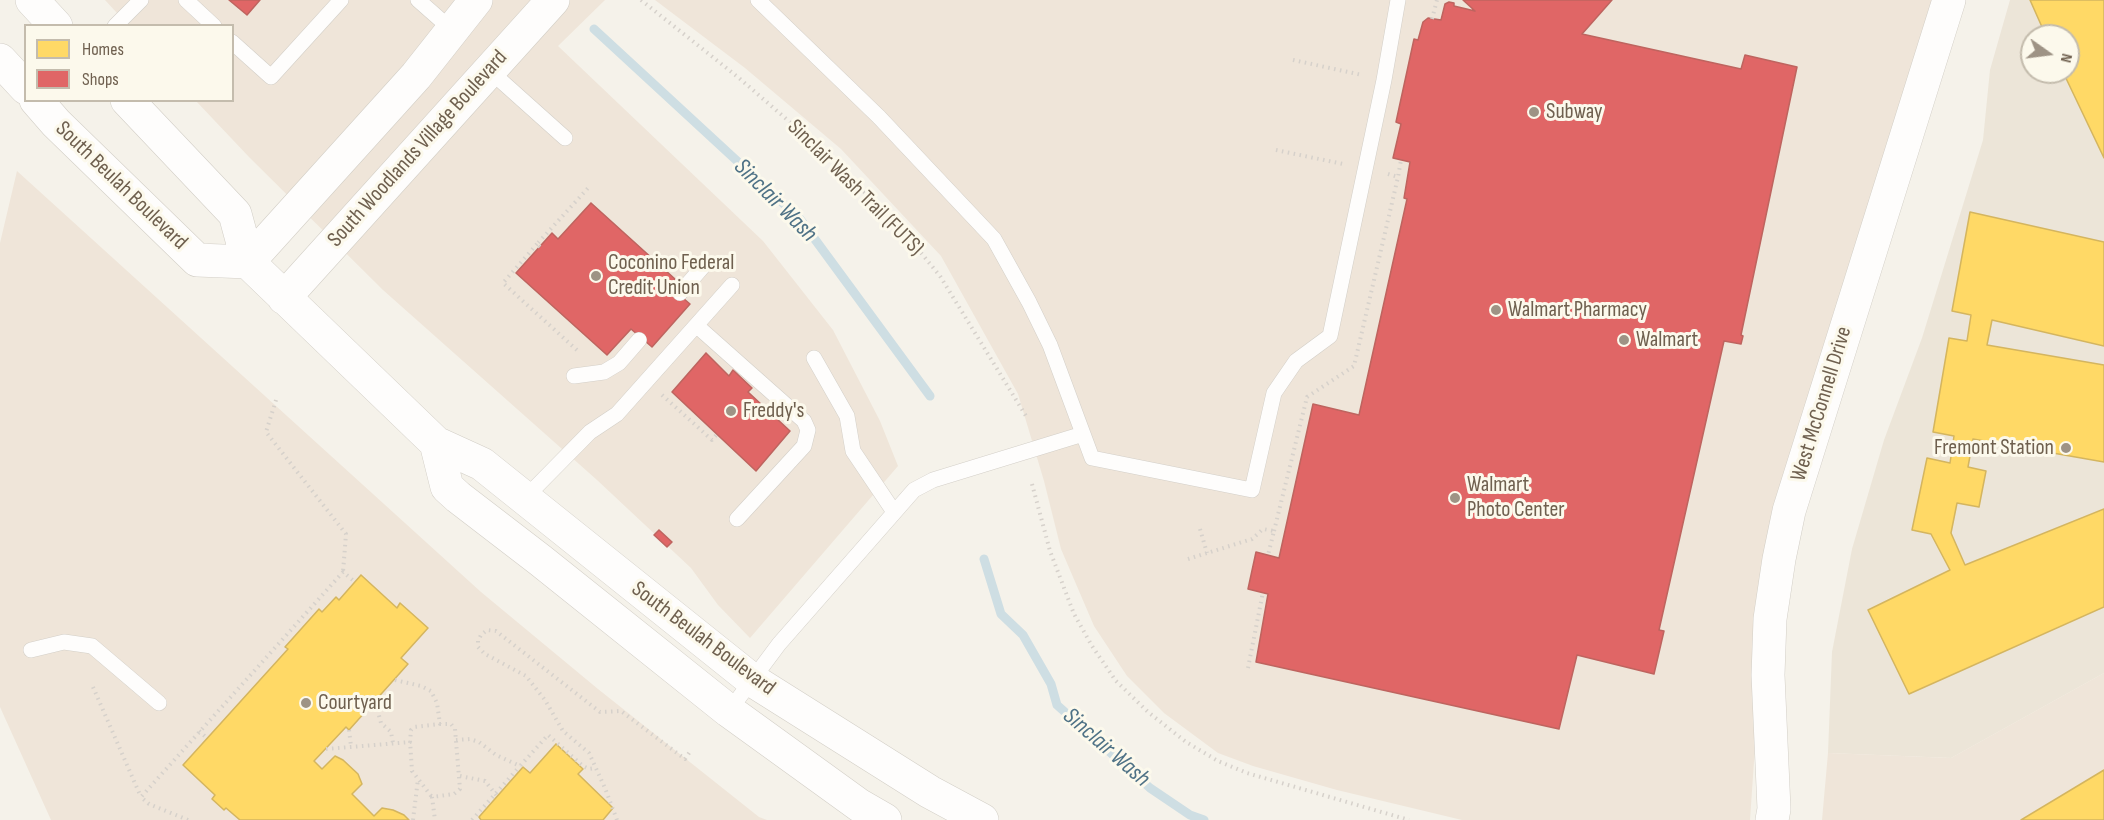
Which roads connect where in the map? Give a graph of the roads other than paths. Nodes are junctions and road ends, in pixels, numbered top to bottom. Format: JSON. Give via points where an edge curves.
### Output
{"nodes":[{"id":1,"x":33,"y":0,"type":"edge"},
{"id":2,"x":141,"y":0,"type":"edge"},
{"id":3,"x":186,"y":0,"type":"edge"},
{"id":4,"x":341,"y":0,"type":"edge"},
{"id":5,"x":418,"y":0,"type":"edge"},
{"id":6,"x":476,"y":0,"type":"edge"},
{"id":7,"x":553,"y":0,"type":"edge"},
{"id":8,"x":758,"y":0,"type":"edge"},
{"id":9,"x":1398,"y":0,"type":"edge"},
{"id":10,"x":1949,"y":0,"type":"edge"},
{"id":11,"x":54,"y":24,"type":"edge"},
{"id":12,"x":117,"y":24,"type":"edge"},
{"id":13,"x":212,"y":24,"type":"edge"},
{"id":14,"x":452,"y":30,"type":"junction"},
{"id":15,"x":234,"y":44,"type":"edge"},
{"id":16,"x":0,"y":60,"type":"edge"},
{"id":17,"x":489,"y":70,"type":"junction"},
{"id":18,"x":24,"y":86,"type":"edge"},
{"id":19,"x":38,"y":102,"type":"edge"},
{"id":20,"x":129,"y":102,"type":"edge"},
{"id":21,"x":565,"y":138,"type":"dead end"},
{"id":22,"x":248,"y":261,"type":"junction"},
{"id":23,"x":706,"y":263,"type":"dead end"},
{"id":24,"x":732,"y":285,"type":"dead end"},
{"id":25,"x":680,"y":293,"type":"dead end"},
{"id":26,"x":284,"y":298,"type":"junction"},
{"id":27,"x":697,"y":326,"type":"junction"},
{"id":28,"x":639,"y":340,"type":"dead end"},
{"id":29,"x":814,"y":358,"type":"dead end"},
{"id":30,"x":574,"y":376,"type":"dead end"},
{"id":31,"x":1083,"y":434,"type":"junction"},
{"id":32,"x":436,"y":443,"type":"junction"},
{"id":33,"x":525,"y":498,"type":"junction"},
{"id":34,"x":894,"y":512,"type":"junction"},
{"id":35,"x":737,"y":519,"type":"dead end"},
{"id":36,"x":31,"y":650,"type":"dead end"},
{"id":37,"x":752,"y":680,"type":"junction"},
{"id":38,"x":159,"y":703,"type":"dead end"},
{"id":39,"x":729,"y":711,"type":"junction"},
{"id":40,"x":885,"y":820,"type":"edge"},
{"id":41,"x":982,"y":820,"type":"edge"},
{"id":42,"x":1772,"y":820,"type":"edge"}],
"edges":[{"from":1,"to":11,"type":"main road"},
{"from":2,"to":12,"type":"lane"},
{"from":3,"to":13,"type":"lane"},
{"from":4,"to":15,"type":"lane","via":[[271,77]]},
{"from":5,"to":14,"type":"lane"},
{"from":6,"to":14,"type":"main road"},
{"from":7,"to":17,"type":"main road","name":"South Woodlands Village Boulevard"},
{"from":8,"to":31,"type":"lane","via":[[879,117],[994,239],[1050,345]]},
{"from":9,"to":31,"type":"lane","via":[[1330,336],[1296,361],[1274,393],[1252,490],[1092,458]]},
{"from":10,"to":42,"type":"main road","name":"West McConnell Drive","via":[[1789,511],[1769,630]]},
{"from":14,"to":22,"type":"main road","via":[[416,76]]},
{"from":16,"to":18,"type":"main road"},
{"from":17,"to":21,"type":"lane"},
{"from":17,"to":26,"type":"main road","name":"South Woodlands Village Boulevard"},
{"from":19,"to":22,"type":"main road","name":"South Beulah Boulevard","via":[[197,260]]},
{"from":20,"to":22,"type":"main road","name":"South Beulah Boulevard","via":[[235,214]]},
{"from":22,"to":26,"type":"main road","name":"South Beulah Boulevard"},
{"from":23,"to":25,"type":"lane"},
{"from":24,"to":27,"type":"lane"},
{"from":26,"to":32,"type":"main road","name":"South Beulah Boulevard"},
{"from":27,"to":33,"type":"lane","via":[[617,414],[590,432]]},
{"from":27,"to":35,"type":"lane","via":[[804,421],[808,430],[804,446]]},
{"from":28,"to":30,"type":"lane","via":[[619,363],[604,372]]},
{"from":29,"to":34,"type":"lane","via":[[847,416],[853,451]]},
{"from":31,"to":34,"type":"lane","via":[[933,480],[914,490]]},
{"from":32,"to":33,"type":"main road","name":"South Beulah Boulevard","via":[[482,464]]},
{"from":32,"to":39,"type":"main road","name":"South Beulah Boulevard","via":[[447,487]]},
{"from":33,"to":37,"type":"main road","name":"South Beulah Boulevard"},
{"from":34,"to":37,"type":"lane"},
{"from":36,"to":38,"type":"lane","via":[[64,642],[92,646]]},
{"from":37,"to":39,"type":"lane"},
{"from":37,"to":41,"type":"main road","name":"South Beulah Boulevard","via":[[930,792]]},
{"from":39,"to":40,"type":"main road","name":"South Beulah Boulevard"}]}
